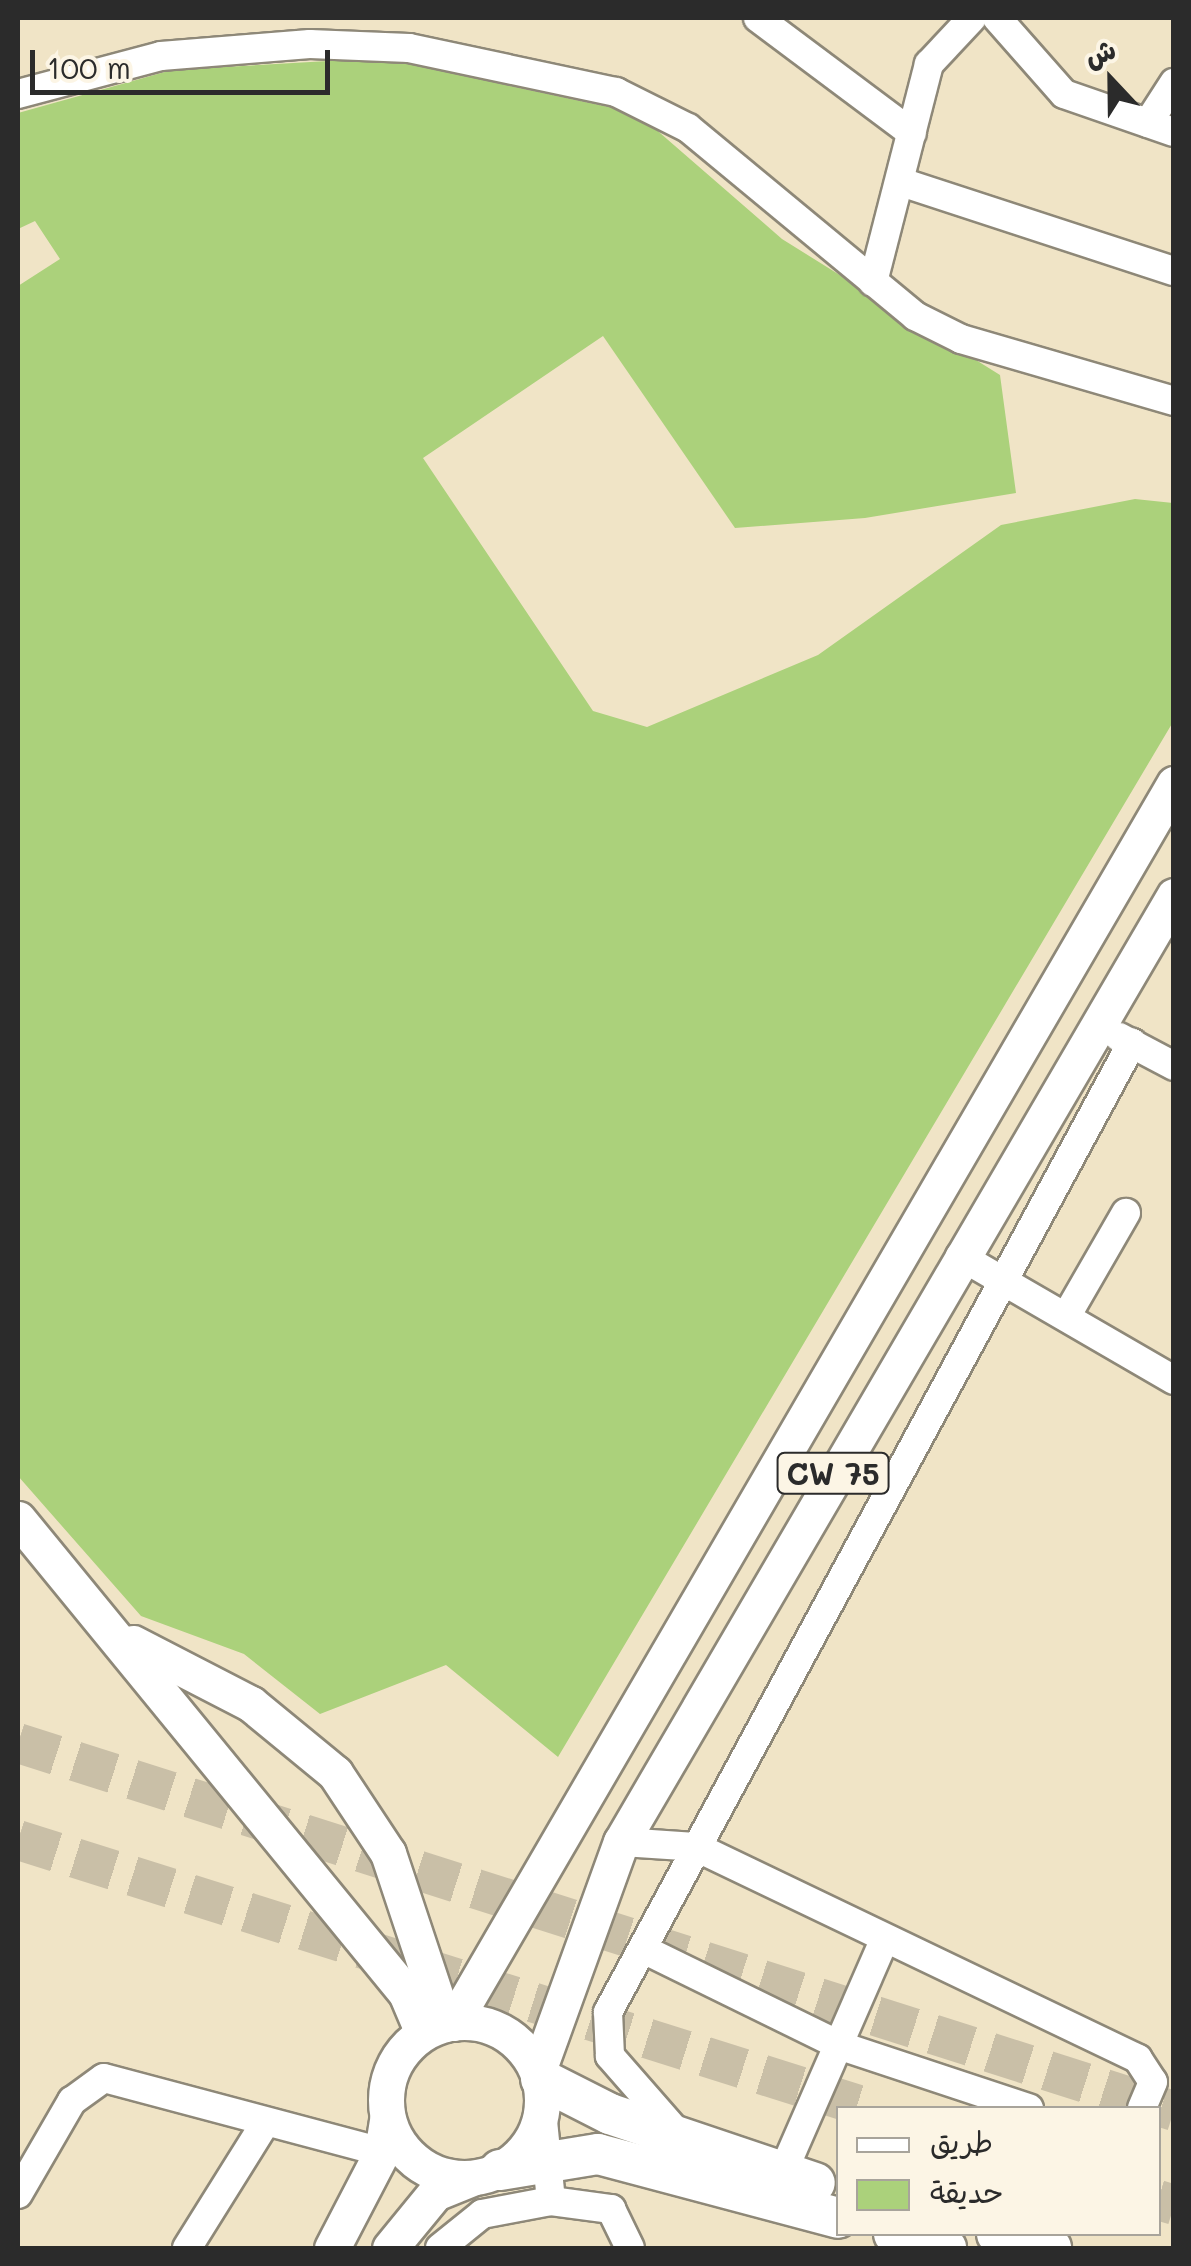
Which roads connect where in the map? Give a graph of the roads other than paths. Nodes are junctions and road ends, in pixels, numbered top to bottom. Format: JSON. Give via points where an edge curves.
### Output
{"nodes":[{"id":1,"x":758,"y":18,"type":"edge"},
{"id":2,"x":972,"y":18,"type":"edge"},
{"id":3,"x":998,"y":18,"type":"edge"},
{"id":4,"x":801,"y":30,"type":"edge"},
{"id":5,"x":1174,"y":82,"type":"edge"},
{"id":6,"x":18,"y":94,"type":"edge"},
{"id":7,"x":1161,"y":128,"type":"edge"},
{"id":8,"x":912,"y":132,"type":"junction"},
{"id":9,"x":901,"y":182,"type":"junction"},
{"id":10,"x":1174,"y":271,"type":"edge"},
{"id":11,"x":873,"y":282,"type":"junction"},
{"id":12,"x":1174,"y":401,"type":"edge"},
{"id":13,"x":1174,"y":784,"type":"edge"},
{"id":14,"x":1174,"y":896,"type":"edge"},
{"id":15,"x":1096,"y":1025,"type":"junction"},
{"id":16,"x":1132,"y":1044,"type":"junction"},
{"id":17,"x":1174,"y":1066,"type":"edge"},
{"id":18,"x":1126,"y":1213,"type":"dead end"},
{"id":19,"x":960,"y":1256,"type":"junction"},
{"id":20,"x":1004,"y":1281,"type":"junction"},
{"id":21,"x":1067,"y":1315,"type":"junction"},
{"id":22,"x":1174,"y":1380,"type":"edge"},
{"id":23,"x":18,"y":1519,"type":"edge"},
{"id":24,"x":119,"y":1636,"type":"junction"},
{"id":25,"x":621,"y":1842,"type":"junction"},
{"id":26,"x":696,"y":1847,"type":"junction"},
{"id":27,"x":884,"y":1941,"type":"junction"},
{"id":28,"x":645,"y":1950,"type":"junction"},
{"id":29,"x":440,"y":2027,"type":"junction"},
{"id":30,"x":840,"y":2046,"type":"junction"},
{"id":31,"x":540,"y":2087,"type":"junction"},
{"id":32,"x":1023,"y":2106,"type":"edge"},
{"id":33,"x":1143,"y":2106,"type":"edge"},
{"id":34,"x":265,"y":2123,"type":"junction"},
{"id":35,"x":385,"y":2136,"type":"junction"},
{"id":36,"x":682,"y":2136,"type":"junction"},
{"id":37,"x":546,"y":2157,"type":"junction"},
{"id":38,"x":486,"y":2174,"type":"junction"},
{"id":39,"x":782,"y":2174,"type":"junction"},
{"id":40,"x":836,"y":2189,"type":"edge"},
{"id":41,"x":18,"y":2194,"type":"edge"},
{"id":42,"x":551,"y":2201,"type":"junction"},
{"id":43,"x":836,"y":2217,"type":"edge"},
{"id":44,"x":901,"y":2236,"type":"edge"},
{"id":45,"x":1005,"y":2236,"type":"edge"},
{"id":46,"x":187,"y":2248,"type":"edge"},
{"id":47,"x":332,"y":2248,"type":"edge"},
{"id":48,"x":390,"y":2248,"type":"edge"},
{"id":49,"x":440,"y":2248,"type":"edge"},
{"id":50,"x":630,"y":2248,"type":"edge"},
{"id":51,"x":946,"y":2248,"type":"edge"},
{"id":52,"x":1052,"y":2248,"type":"edge"}],
"edges":[{"from":1,"to":4,"type":"street"},
{"from":2,"to":8,"type":"street","via":[[930,64]]},
{"from":3,"to":7,"type":"street","via":[[1044,80],[1098,111]]},
{"from":4,"to":8,"type":"street"},
{"from":5,"to":7,"type":"street"},
{"from":6,"to":11,"type":"street","via":[[161,56],[274,45],[409,48],[552,76],[616,92],[688,128]]},
{"from":8,"to":9,"type":"street"},
{"from":9,"to":10,"type":"street"},
{"from":9,"to":11,"type":"street"},
{"from":11,"to":12,"type":"street","via":[[961,340]]},
{"from":13,"to":29,"type":"main road"},
{"from":14,"to":15,"type":"main road","number":"CW 75"},
{"from":15,"to":16,"type":"street"},
{"from":15,"to":19,"type":"main road","number":"CW 75"},
{"from":16,"to":17,"type":"street"},
{"from":16,"to":20,"type":"street"},
{"from":18,"to":21,"type":"street"},
{"from":19,"to":20,"type":"street"},
{"from":19,"to":25,"type":"main road","number":"CW 75"},
{"from":20,"to":21,"type":"street"},
{"from":20,"to":26,"type":"street"},
{"from":21,"to":22,"type":"street"},
{"from":23,"to":24,"type":"main road"},
{"from":24,"to":29,"type":"main road"},
{"from":24,"to":29,"type":"main road","via":[[251,1704],[335,1774],[388,1852]]},
{"from":25,"to":26,"type":"street"},
{"from":25,"to":31,"type":"main road","number":"CW 75"},
{"from":26,"to":27,"type":"street"},
{"from":26,"to":28,"type":"street"},
{"from":27,"to":30,"type":"street"},
{"from":27,"to":33,"type":"street","via":[[1138,2059],[1153,2082]]},
{"from":28,"to":30,"type":"street"},
{"from":28,"to":36,"type":"street","via":[[604,2035],[620,2074]]},
{"from":29,"to":31,"type":"main road","via":[[502,2032]]},
{"from":29,"to":35,"type":"main road","via":[[396,2061]]},
{"from":30,"to":32,"type":"street"},
{"from":30,"to":39,"type":"street"},
{"from":31,"to":36,"type":"highway"},
{"from":31,"to":37,"type":"street"},
{"from":31,"to":38,"type":"main road","via":[[528,2146]]},
{"from":34,"to":35,"type":"street"},
{"from":34,"to":41,"type":"street","via":[[116,2077],[89,2082]]},
{"from":34,"to":46,"type":"street"},
{"from":35,"to":38,"type":"main road","via":[[428,2170]]},
{"from":35,"to":47,"type":"main road"},
{"from":36,"to":39,"type":"highway"},
{"from":37,"to":38,"type":"highway"},
{"from":37,"to":42,"type":"street"},
{"from":37,"to":43,"type":"highway","via":[[647,2162]]},
{"from":38,"to":48,"type":"main road","via":[[435,2194]]},
{"from":39,"to":40,"type":"highway"},
{"from":42,"to":49,"type":"street","via":[[482,2214]]},
{"from":42,"to":50,"type":"street","via":[[611,2209]]},
{"from":44,"to":51,"type":"highway"},
{"from":45,"to":52,"type":"highway"}]}
